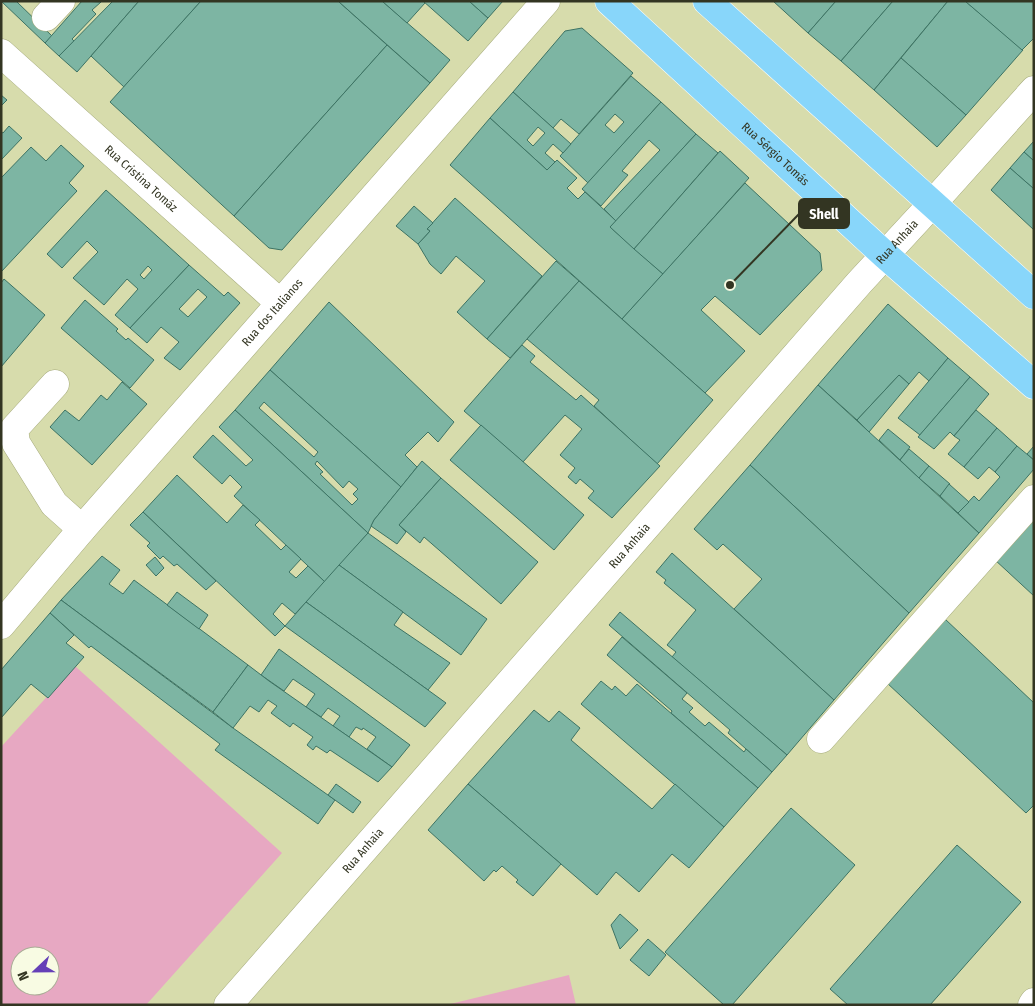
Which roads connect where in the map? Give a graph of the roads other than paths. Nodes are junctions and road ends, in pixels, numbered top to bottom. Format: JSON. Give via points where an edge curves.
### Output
{"nodes":[{"id":1,"x":546,"y":1,"type":"edge"},
{"id":2,"x":609,"y":1,"type":"edge"},
{"id":3,"x":707,"y":1,"type":"edge"},
{"id":4,"x":1,"y":53,"type":"edge"},
{"id":5,"x":1034,"y":90,"type":"edge"},
{"id":6,"x":932,"y":204,"type":"junction"},
{"id":7,"x":885,"y":255,"type":"junction"},
{"id":8,"x":1034,"y":295,"type":"edge"},
{"id":9,"x":280,"y":304,"type":"junction"},
{"id":10,"x":55,"y":384,"type":"dead end"},
{"id":11,"x":1034,"y":385,"type":"edge"},
{"id":12,"x":1034,"y":499,"type":"edge"},
{"id":13,"x":82,"y":528,"type":"junction"},
{"id":14,"x":1,"y":625,"type":"edge"},
{"id":15,"x":821,"y":739,"type":"dead end"},
{"id":16,"x":228,"y":1005,"type":"edge"}],
"edges":[{"from":1,"to":9,"type":"street","name":"Rua dos Italianos"},
{"from":2,"to":7,"type":"main road","name":"Rua Sérgio Tomás"},
{"from":3,"to":6,"type":"main road"},
{"from":4,"to":9,"type":"street","name":"Rua Cristina Tomáz"},
{"from":5,"to":6,"type":"street","name":"Rua Anhaia"},
{"from":6,"to":7,"type":"street","name":"Rua Anhaia"},
{"from":6,"to":8,"type":"main road"},
{"from":7,"to":11,"type":"main road","name":"Rua Sérgio Tomás"},
{"from":7,"to":16,"type":"street","name":"Rua Anhaia"},
{"from":9,"to":13,"type":"street","name":"Rua dos Italianos"},
{"from":10,"to":13,"type":"street","via":[[14,429],[16,443],[54,504]]},
{"from":12,"to":15,"type":"street"},
{"from":13,"to":14,"type":"street","name":"Rua dos Italianos"}]}
